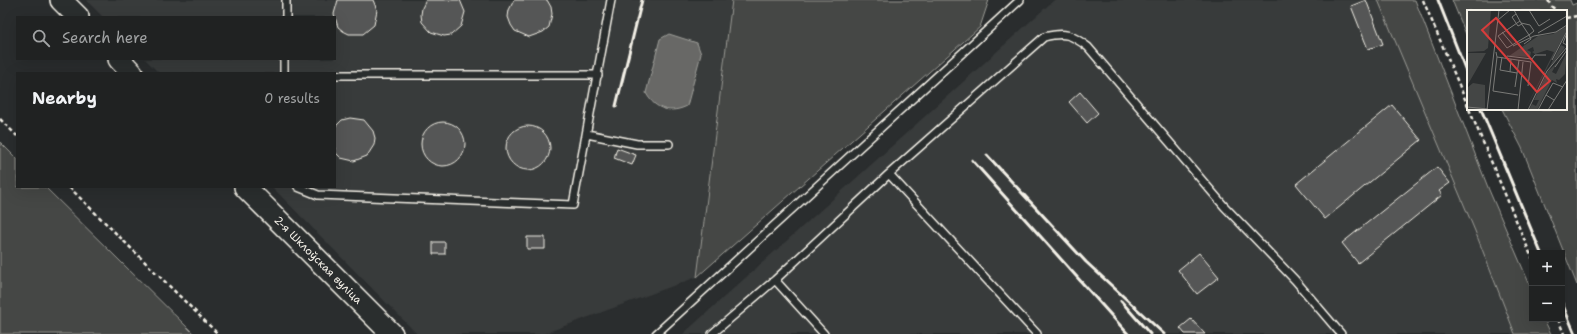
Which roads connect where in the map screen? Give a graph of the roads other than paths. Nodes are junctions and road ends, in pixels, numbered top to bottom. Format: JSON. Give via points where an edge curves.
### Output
{"nodes":[{"id":1,"x":62,"y":0,"type":"edge"},
{"id":2,"x":286,"y":0,"type":"edge"},
{"id":3,"x":611,"y":0,"type":"edge"},
{"id":4,"x":1020,"y":0,"type":"edge"},
{"id":5,"x":77,"y":16,"type":"edge"},
{"id":6,"x":286,"y":16,"type":"edge"},
{"id":7,"x":120,"y":60,"type":"edge"},
{"id":8,"x":284,"y":60,"type":"edge"},
{"id":9,"x":131,"y":72,"type":"edge"},
{"id":10,"x":284,"y":72,"type":"edge"},
{"id":11,"x":336,"y":75,"type":"edge"},
{"id":12,"x":598,"y":75,"type":"junction"},
{"id":13,"x":587,"y":134,"type":"junction"},
{"id":14,"x":669,"y":144,"type":"dead end"},
{"id":15,"x":889,"y":174,"type":"junction"},
{"id":16,"x":246,"y":188,"type":"edge"},
{"id":17,"x":300,"y":188,"type":"edge"},
{"id":18,"x":775,"y":280,"type":"junction"},
{"id":19,"x":392,"y":334,"type":"edge"},
{"id":20,"x":656,"y":334,"type":"edge"},
{"id":21,"x":712,"y":334,"type":"edge"},
{"id":22,"x":824,"y":334,"type":"edge"},
{"id":23,"x":1037,"y":334,"type":"edge"},
{"id":24,"x":1341,"y":334,"type":"edge"}],
"edges":[{"from":1,"to":5,"type":"street"},
{"from":2,"to":6,"type":"lane"},
{"from":3,"to":12,"type":"lane"},
{"from":4,"to":20,"type":"lane"},
{"from":7,"to":9,"type":"street"},
{"from":8,"to":10,"type":"lane"},
{"from":11,"to":12,"type":"lane"},
{"from":12,"to":13,"type":"lane"},
{"from":13,"to":14,"type":"lane","via":[[637,144]]},
{"from":13,"to":17,"type":"lane","via":[[573,205],[318,195]]},
{"from":15,"to":18,"type":"lane"},
{"from":15,"to":23,"type":"lane"},
{"from":15,"to":24,"type":"lane","via":[[1044,37],[1062,33],[1075,37],[1088,47],[1224,206]]},
{"from":16,"to":19,"type":"street","name":"2-я Шклоўская вуліца"},
{"from":18,"to":21,"type":"lane"},
{"from":18,"to":22,"type":"lane"}]}
